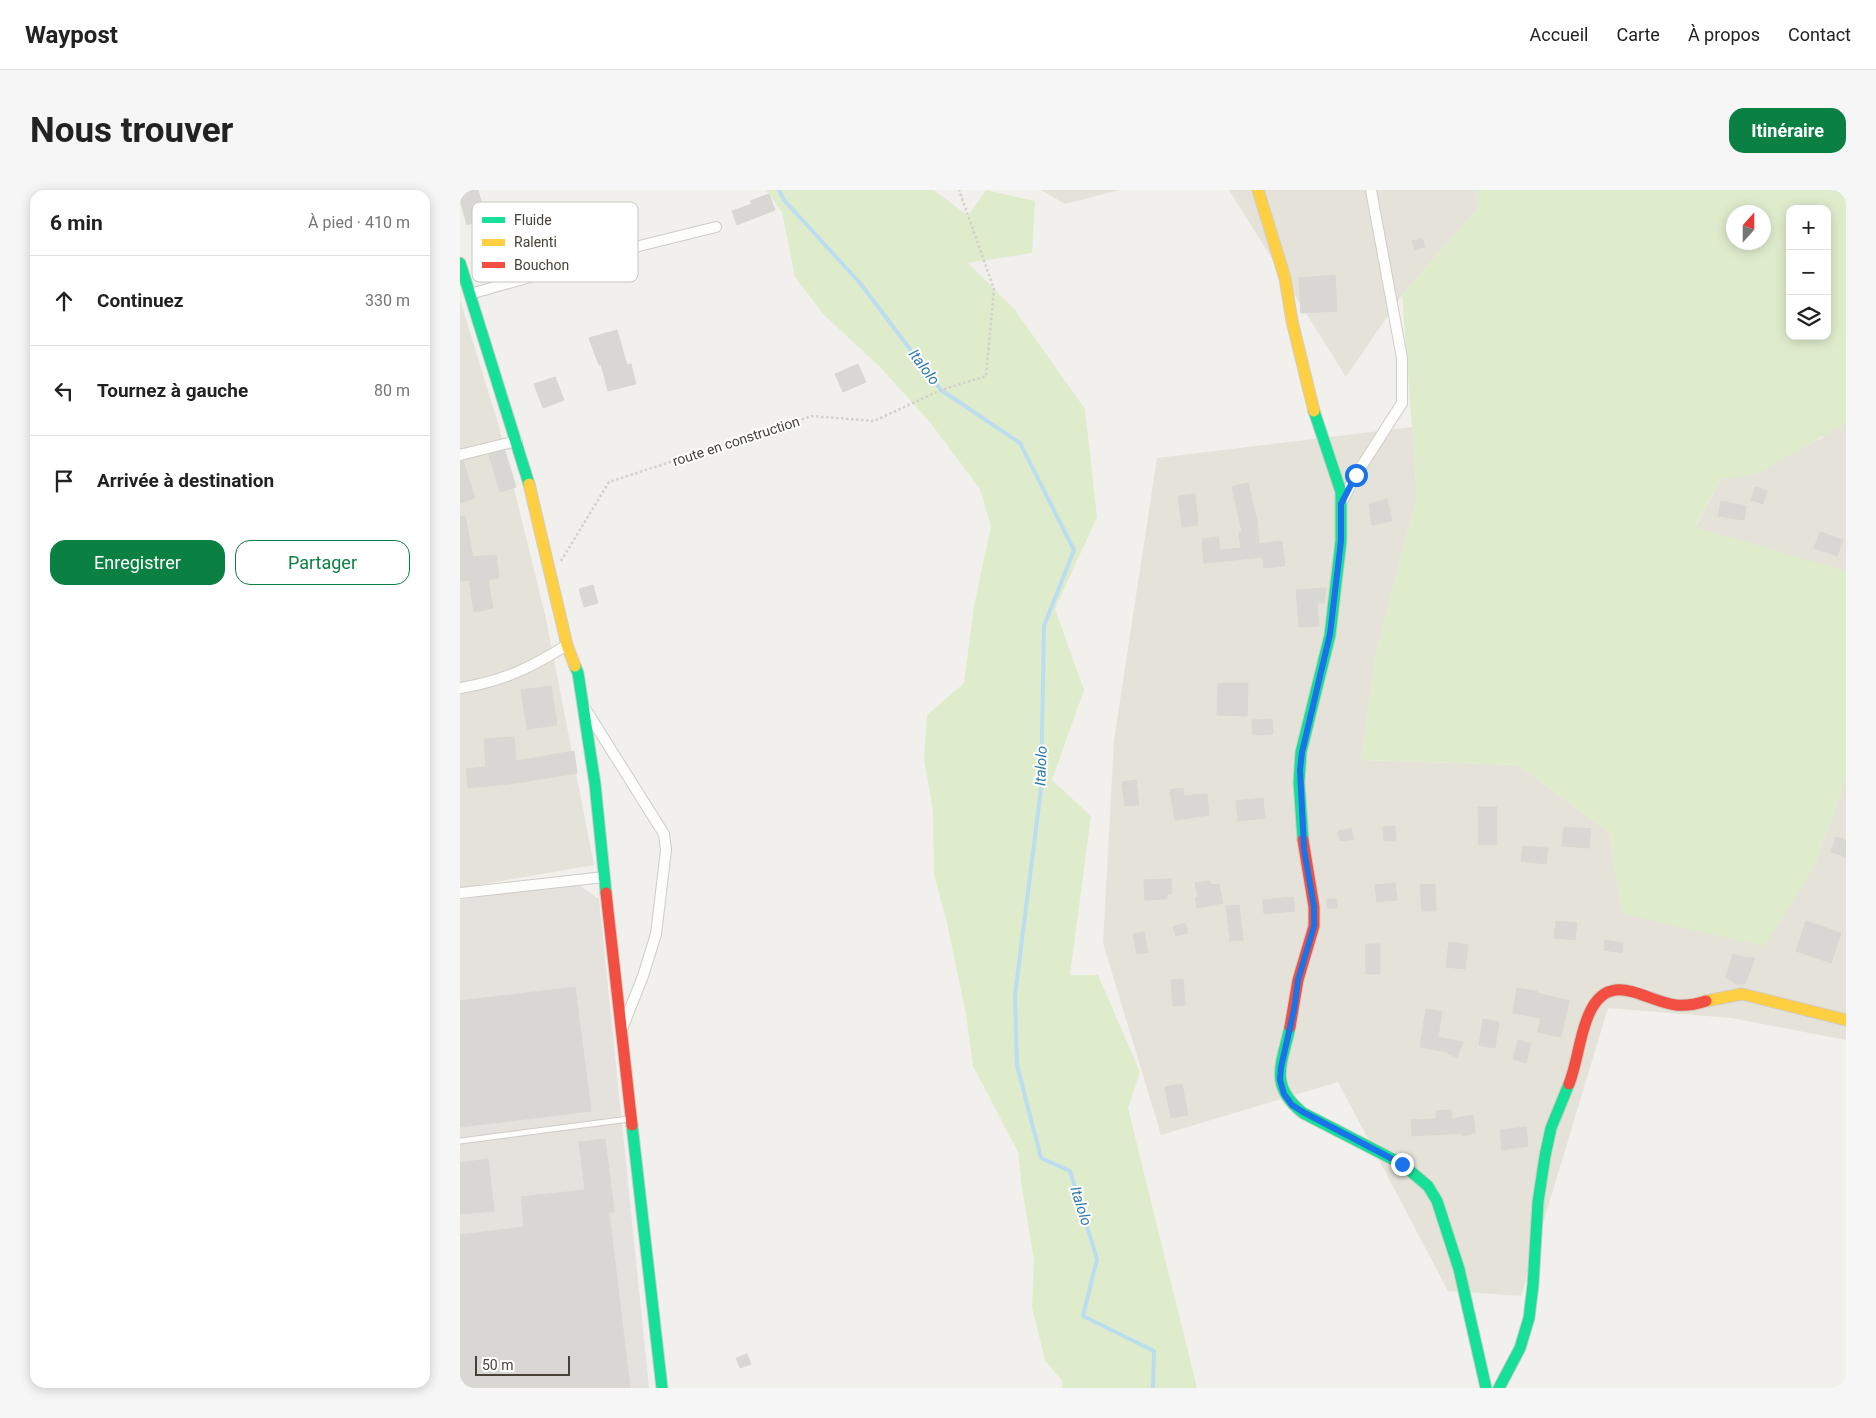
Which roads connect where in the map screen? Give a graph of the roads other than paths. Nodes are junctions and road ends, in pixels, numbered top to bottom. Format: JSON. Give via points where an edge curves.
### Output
{"nodes":[{"id":1,"x":1258,"y":190,"type":"edge"},
{"id":2,"x":1371,"y":190,"type":"edge"},
{"id":3,"x":716,"y":228,"type":"dead end"},
{"id":4,"x":638,"y":246,"type":"edge"},
{"id":5,"x":460,"y":263,"type":"edge"},
{"id":6,"x":512,"y":282,"type":"edge"},
{"id":7,"x":470,"y":294,"type":"junction"},
{"id":8,"x":517,"y":441,"type":"junction"},
{"id":9,"x":460,"y":455,"type":"edge"},
{"id":10,"x":1341,"y":504,"type":"junction"},
{"id":11,"x":567,"y":645,"type":"junction"},
{"id":12,"x":460,"y":688,"type":"edge"},
{"id":13,"x":583,"y":706,"type":"junction"},
{"id":14,"x":604,"y":877,"type":"junction"},
{"id":15,"x":460,"y":892,"type":"edge"},
{"id":16,"x":1846,"y":1020,"type":"edge"},
{"id":17,"x":621,"y":1032,"type":"junction"},
{"id":18,"x":632,"y":1119,"type":"junction"},
{"id":19,"x":460,"y":1141,"type":"edge"},
{"id":20,"x":662,"y":1388,"type":"edge"},
{"id":21,"x":1486,"y":1388,"type":"edge"},
{"id":22,"x":1499,"y":1388,"type":"edge"}],
"edges":[{"from":1,"to":10,"type":"street","via":[[1285,278],[1317,422],[1339,483]]},
{"from":2,"to":10,"type":"street","via":[[1402,358],[1402,403]]},
{"from":3,"to":4,"type":"street"},
{"from":5,"to":7,"type":"street"},
{"from":6,"to":7,"type":"street"},
{"from":7,"to":8,"type":"street"},
{"from":8,"to":9,"type":"street"},
{"from":8,"to":11,"type":"street","via":[[540,524]]},
{"from":10,"to":21,"type":"street","via":[[1341,541],[1330,634],[1300,770],[1304,849],[1314,926],[1298,980],[1280,1080],[1292,1105],[1386,1155],[1428,1186],[1437,1201],[1459,1269]]},
{"from":11,"to":12,"type":"street","via":[[515,674],[486,684]]},
{"from":11,"to":13,"type":"street","via":[[578,673]]},
{"from":13,"to":14,"type":"street"},
{"from":13,"to":17,"type":"street","via":[[664,834],[666,850],[656,934]]},
{"from":14,"to":15,"type":"street"},
{"from":14,"to":17,"type":"street"},
{"from":16,"to":22,"type":"street","via":[[1742,994],[1675,1005],[1632,990],[1612,991],[1594,1004],[1576,1066],[1546,1147],[1538,1202],[1533,1293],[1525,1334],[1516,1359]]},
{"from":17,"to":18,"type":"street"},
{"from":18,"to":19,"type":"lane"},
{"from":18,"to":20,"type":"street"}]}
